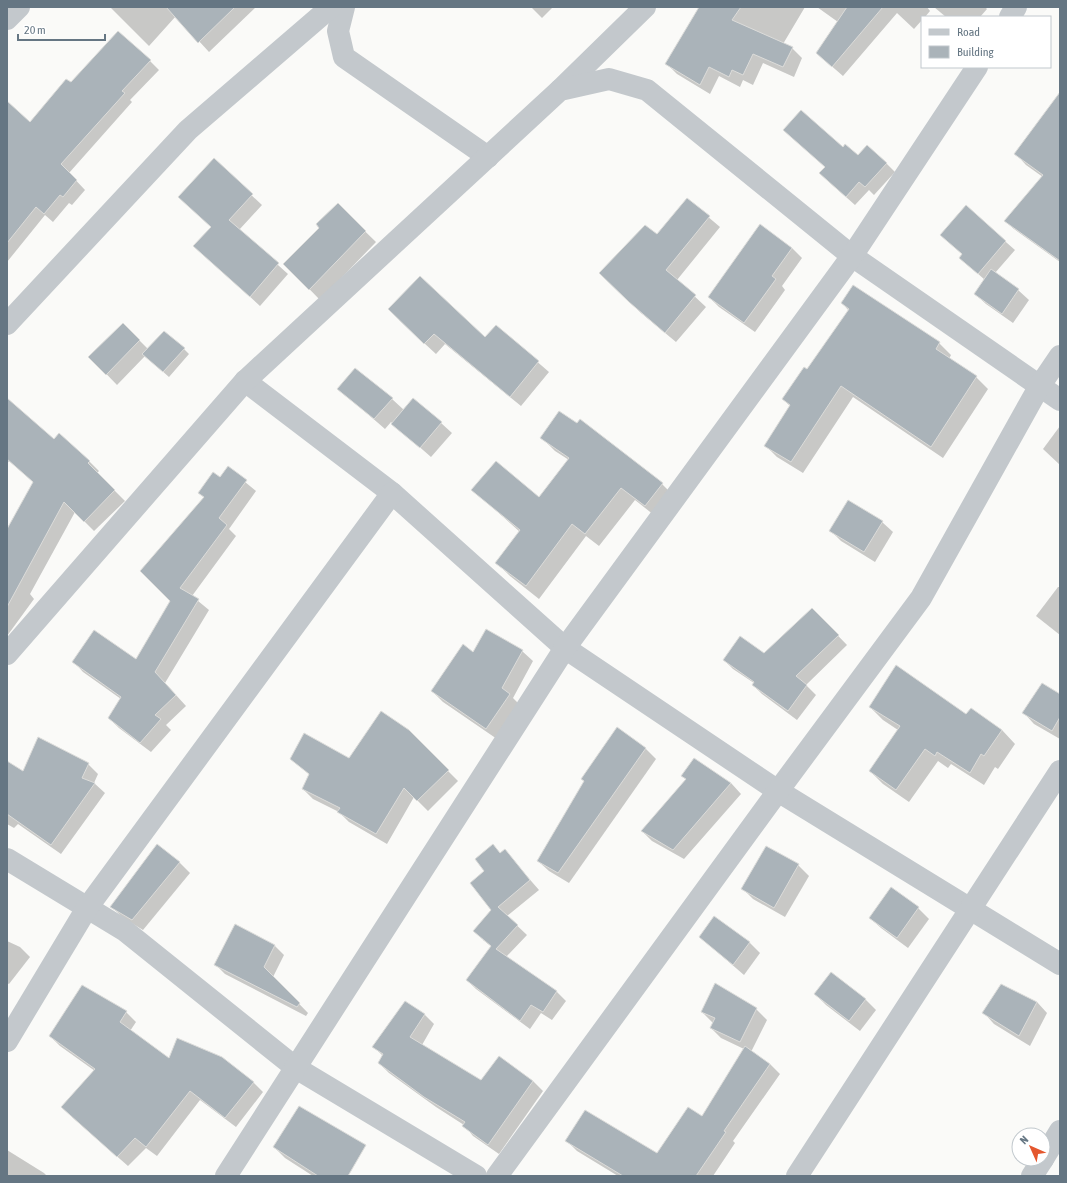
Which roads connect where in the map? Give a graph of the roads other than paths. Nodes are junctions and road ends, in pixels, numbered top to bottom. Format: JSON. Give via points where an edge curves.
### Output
{"nodes":[{"id":1,"x":19,"y":7,"type":"edge"},
{"id":2,"x":331,"y":7,"type":"edge"},
{"id":3,"x":344,"y":7,"type":"edge"},
{"id":4,"x":645,"y":7,"type":"edge"},
{"id":5,"x":1016,"y":7,"type":"edge"},
{"id":6,"x":1011,"y":16,"type":"edge"},
{"id":7,"x":7,"y":19,"type":"edge"},
{"id":8,"x":975,"y":68,"type":"edge"},
{"id":9,"x":560,"y":90,"type":"junction"},
{"id":10,"x":488,"y":157,"type":"junction"},
{"id":11,"x":852,"y":256,"type":"junction"},
{"id":12,"x":7,"y":324,"type":"edge"},
{"id":13,"x":1060,"y":356,"type":"edge"},
{"id":14,"x":244,"y":381,"type":"junction"},
{"id":15,"x":1039,"y":387,"type":"junction"},
{"id":16,"x":1060,"y":400,"type":"edge"},
{"id":17,"x":392,"y":493,"type":"junction"},
{"id":18,"x":565,"y":648,"type":"junction"},
{"id":19,"x":7,"y":654,"type":"edge"},
{"id":20,"x":1060,"y":771,"type":"edge"},
{"id":21,"x":778,"y":791,"type":"junction"},
{"id":22,"x":7,"y":859,"type":"edge"},
{"id":23,"x":87,"y":908,"type":"junction"},
{"id":24,"x":970,"y":908,"type":"junction"},
{"id":25,"x":1060,"y":964,"type":"edge"},
{"id":26,"x":7,"y":1041,"type":"edge"},
{"id":27,"x":296,"y":1068,"type":"junction"},
{"id":28,"x":1060,"y":1131,"type":"edge"},
{"id":29,"x":1051,"y":1146,"type":"edge"},
{"id":30,"x":1038,"y":1167,"type":"edge"},
{"id":31,"x":226,"y":1176,"type":"edge"},
{"id":32,"x":476,"y":1176,"type":"edge"},
{"id":33,"x":498,"y":1176,"type":"edge"},
{"id":34,"x":797,"y":1176,"type":"edge"},
{"id":35,"x":1032,"y":1176,"type":"edge"}],
"edges":[{"from":1,"to":7,"type":"street"},
{"from":2,"to":12,"type":"street","via":[[188,130]]},
{"from":3,"to":10,"type":"street","via":[[338,31],[344,57]]},
{"from":4,"to":9,"type":"street"},
{"from":5,"to":6,"type":"street"},
{"from":8,"to":11,"type":"street"},
{"from":9,"to":10,"type":"street"},
{"from":9,"to":11,"type":"street","via":[[609,79],[647,90]]},
{"from":10,"to":14,"type":"street"},
{"from":11,"to":15,"type":"street"},
{"from":11,"to":18,"type":"street"},
{"from":13,"to":15,"type":"street"},
{"from":14,"to":17,"type":"street"},
{"from":14,"to":19,"type":"street"},
{"from":15,"to":16,"type":"street"},
{"from":15,"to":21,"type":"street","via":[[921,598]]},
{"from":17,"to":18,"type":"street"},
{"from":17,"to":23,"type":"street"},
{"from":18,"to":21,"type":"street"},
{"from":18,"to":27,"type":"street"},
{"from":20,"to":24,"type":"street"},
{"from":21,"to":24,"type":"street"},
{"from":21,"to":33,"type":"street"},
{"from":22,"to":23,"type":"street"},
{"from":23,"to":26,"type":"street"},
{"from":23,"to":27,"type":"street","via":[[124,930]]},
{"from":24,"to":25,"type":"street"},
{"from":24,"to":34,"type":"street"},
{"from":27,"to":31,"type":"street"},
{"from":27,"to":32,"type":"street"},
{"from":28,"to":29,"type":"street"},
{"from":30,"to":35,"type":"street"}]}
